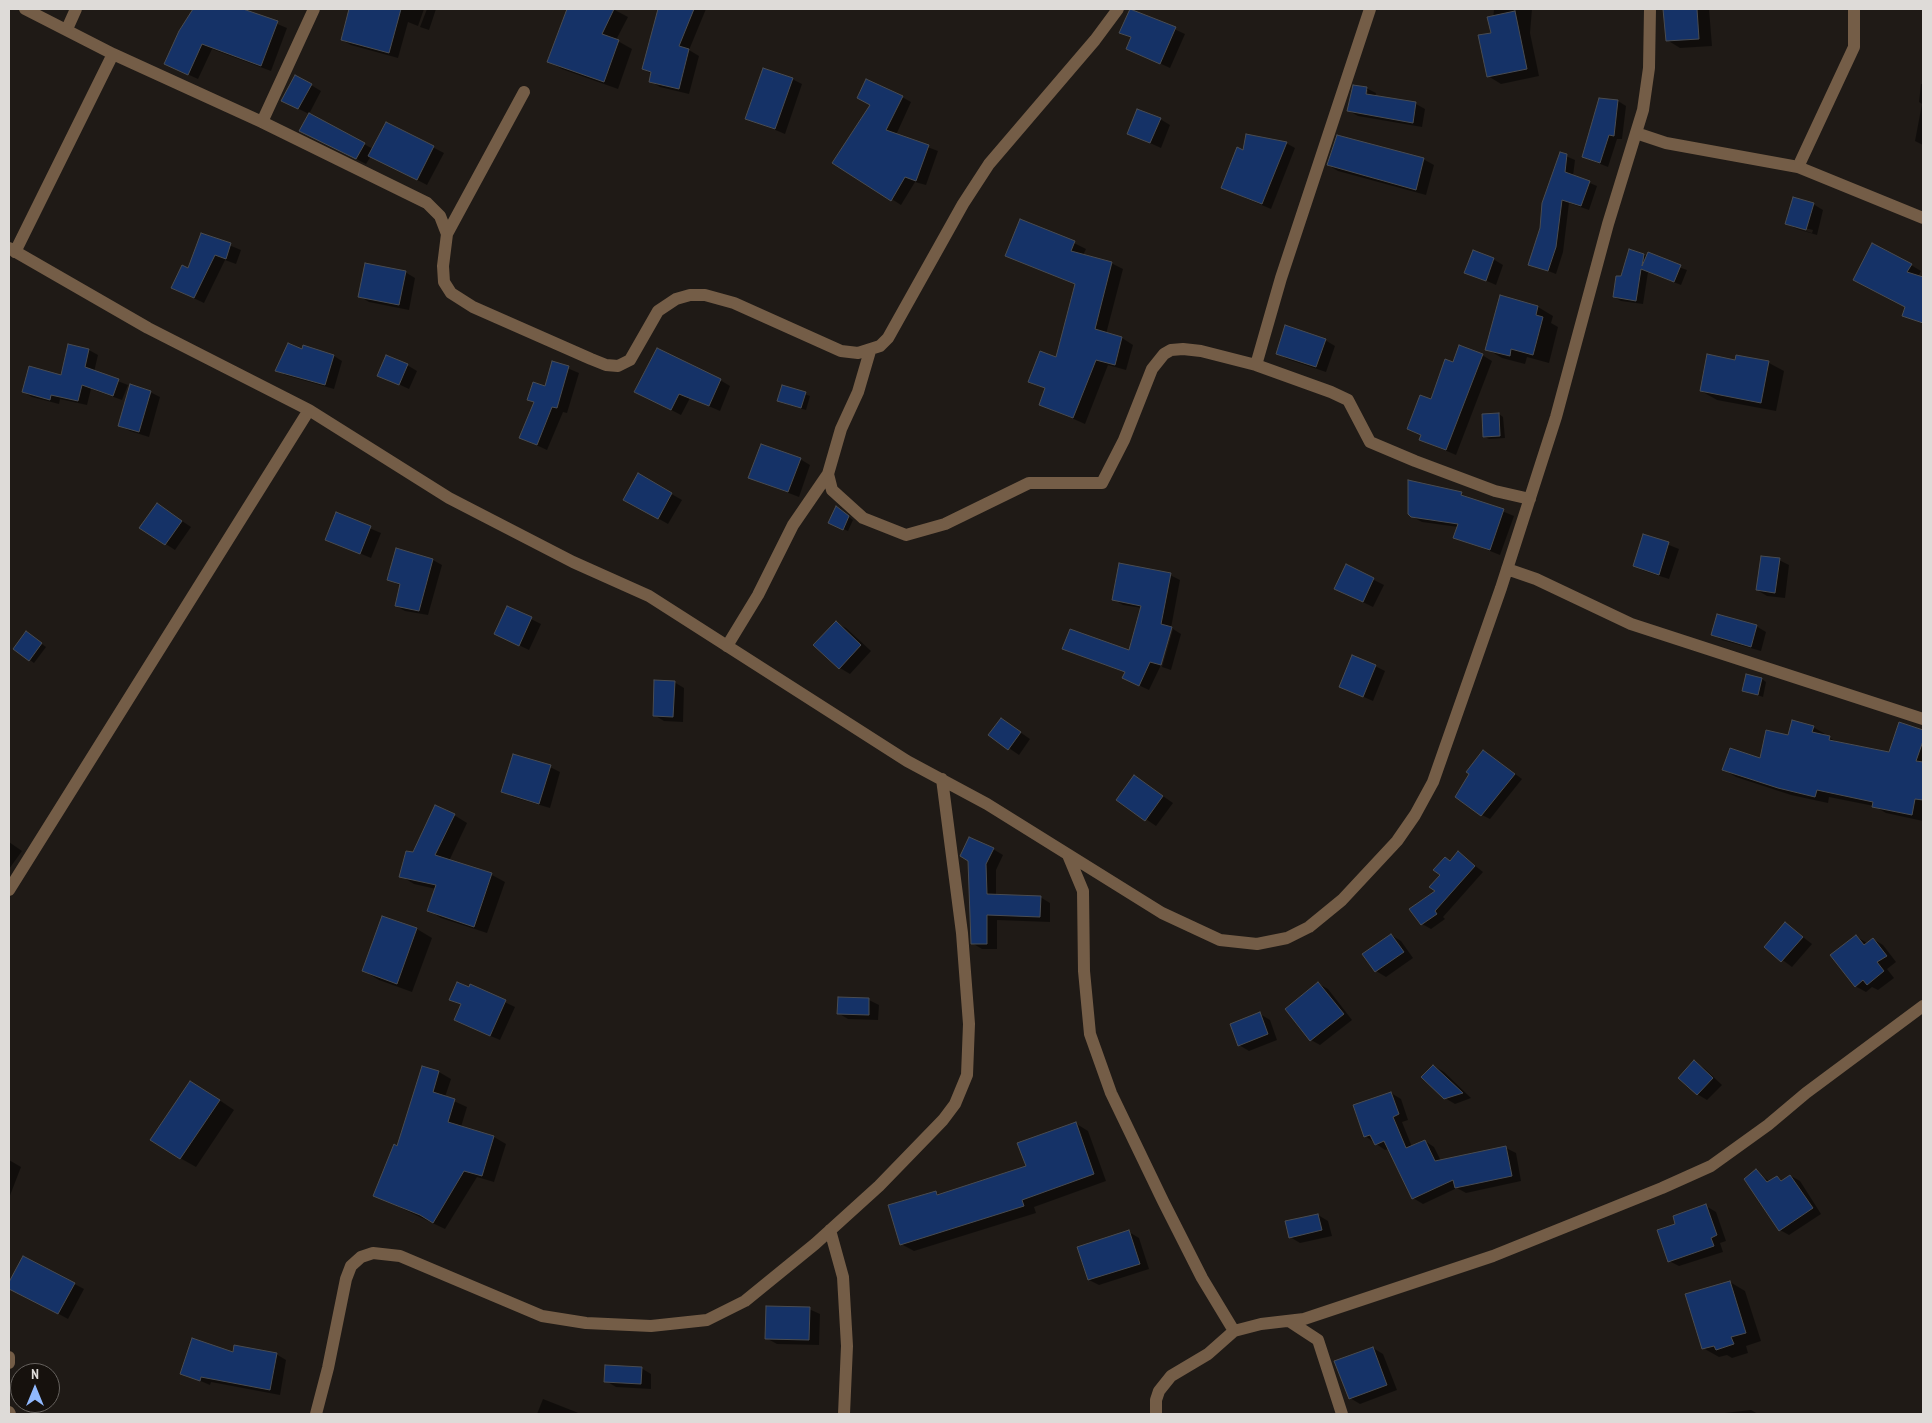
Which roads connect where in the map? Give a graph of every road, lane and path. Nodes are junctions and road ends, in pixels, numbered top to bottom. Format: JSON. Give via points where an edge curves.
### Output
{"nodes":[{"id":1,"x":25,"y":9,"type":"edge"},
{"id":2,"x":76,"y":9,"type":"edge"},
{"id":3,"x":314,"y":9,"type":"edge"},
{"id":4,"x":1118,"y":9,"type":"edge"},
{"id":5,"x":1370,"y":9,"type":"edge"},
{"id":6,"x":1650,"y":9,"type":"edge"},
{"id":7,"x":1854,"y":9,"type":"edge"},
{"id":8,"x":67,"y":29,"type":"junction"},
{"id":9,"x":113,"y":54,"type":"junction"},
{"id":10,"x":524,"y":92,"type":"dead end"},
{"id":11,"x":262,"y":122,"type":"junction"},
{"id":12,"x":1636,"y":133,"type":"junction"},
{"id":13,"x":1798,"y":166,"type":"junction"},
{"id":14,"x":1923,"y":218,"type":"edge"},
{"id":15,"x":447,"y":234,"type":"junction"},
{"id":16,"x":12,"y":250,"type":"edge"},
{"id":17,"x":870,"y":351,"type":"junction"},
{"id":18,"x":1256,"y":365,"type":"junction"},
{"id":19,"x":309,"y":410,"type":"junction"},
{"id":20,"x":828,"y":474,"type":"junction"},
{"id":21,"x":1530,"y":499,"type":"junction"},
{"id":22,"x":1507,"y":569,"type":"junction"},
{"id":23,"x":727,"y":646,"type":"junction"},
{"id":24,"x":1923,"y":719,"type":"edge"},
{"id":25,"x":942,"y":779,"type":"junction"},
{"id":26,"x":1068,"y":856,"type":"junction"},
{"id":27,"x":9,"y":890,"type":"edge"},
{"id":28,"x":1923,"y":1006,"type":"edge"},
{"id":29,"x":830,"y":1230,"type":"junction"},
{"id":30,"x":1290,"y":1321,"type":"junction"},
{"id":31,"x":1234,"y":1331,"type":"junction"},
{"id":32,"x":9,"y":1357,"type":"edge"},
{"id":33,"x":9,"y":1363,"type":"edge"},
{"id":34,"x":316,"y":1414,"type":"edge"},
{"id":35,"x":844,"y":1414,"type":"edge"},
{"id":36,"x":1156,"y":1414,"type":"edge"},
{"id":37,"x":1342,"y":1414,"type":"edge"}],
"edges":[{"from":1,"to":8,"type":"street"},
{"from":2,"to":8,"type":"street"},
{"from":3,"to":11,"type":"street"},
{"from":4,"to":17,"type":"street","via":[[1096,40],[989,164],[888,338]]},
{"from":5,"to":18,"type":"street","via":[[1281,278]]},
{"from":6,"to":12,"type":"street","via":[[1650,68]]},
{"from":7,"to":13,"type":"street","via":[[1854,47]]},
{"from":8,"to":9,"type":"street"},
{"from":9,"to":11,"type":"street"},
{"from":9,"to":16,"type":"street"},
{"from":10,"to":15,"type":"street"},
{"from":11,"to":15,"type":"street","via":[[427,202],[440,216]]},
{"from":12,"to":13,"type":"street","via":[[1666,144]]},
{"from":12,"to":21,"type":"street"},
{"from":13,"to":14,"type":"street"},
{"from":15,"to":17,"type":"street","via":[[444,282],[451,293],[473,307],[606,365],[618,366],[630,360],[658,311],[676,299],[690,295],[705,295],[734,303],[841,351]]},
{"from":16,"to":19,"type":"street","via":[[148,328]]},
{"from":17,"to":20,"type":"street"},
{"from":18,"to":20,"type":"street","via":[[1192,349],[1171,350],[1152,369],[1124,440],[1102,484],[1029,483],[945,524],[906,535],[863,518],[832,490]]},
{"from":18,"to":21,"type":"street","via":[[1348,400],[1370,442],[1495,491]]},
{"from":19,"to":23,"type":"street","via":[[449,498],[649,596]]},
{"from":19,"to":27,"type":"street"},
{"from":20,"to":23,"type":"street","via":[[793,525],[758,596]]},
{"from":21,"to":22,"type":"street"},
{"from":22,"to":24,"type":"street","via":[[1536,579],[1631,624]]},
{"from":22,"to":26,"type":"street","via":[[1433,782],[1415,816],[1375,867],[1309,927],[1287,938],[1257,944],[1220,940],[1162,913]]},
{"from":23,"to":25,"type":"street","via":[[907,762]]},
{"from":25,"to":26,"type":"street"},
{"from":25,"to":29,"type":"street","via":[[962,933],[969,1024],[967,1076],[955,1104],[942,1120],[879,1186]]},
{"from":26,"to":31,"type":"street","via":[[1083,892],[1084,971],[1090,1034],[1111,1093],[1159,1193],[1202,1278]]},
{"from":28,"to":30,"type":"street","via":[[1711,1166],[1493,1256]]},
{"from":29,"to":34,"type":"street","via":[[745,1301],[707,1320],[651,1326],[542,1316],[400,1256],[373,1253],[361,1257],[351,1266],[346,1279]]},
{"from":29,"to":35,"type":"street","via":[[843,1277],[847,1346]]},
{"from":30,"to":31,"type":"street"},
{"from":30,"to":37,"type":"street","via":[[1318,1340]]},
{"from":31,"to":36,"type":"street","via":[[1208,1354],[1171,1376],[1159,1391]]},
{"from":32,"to":33,"type":"street"}]}
